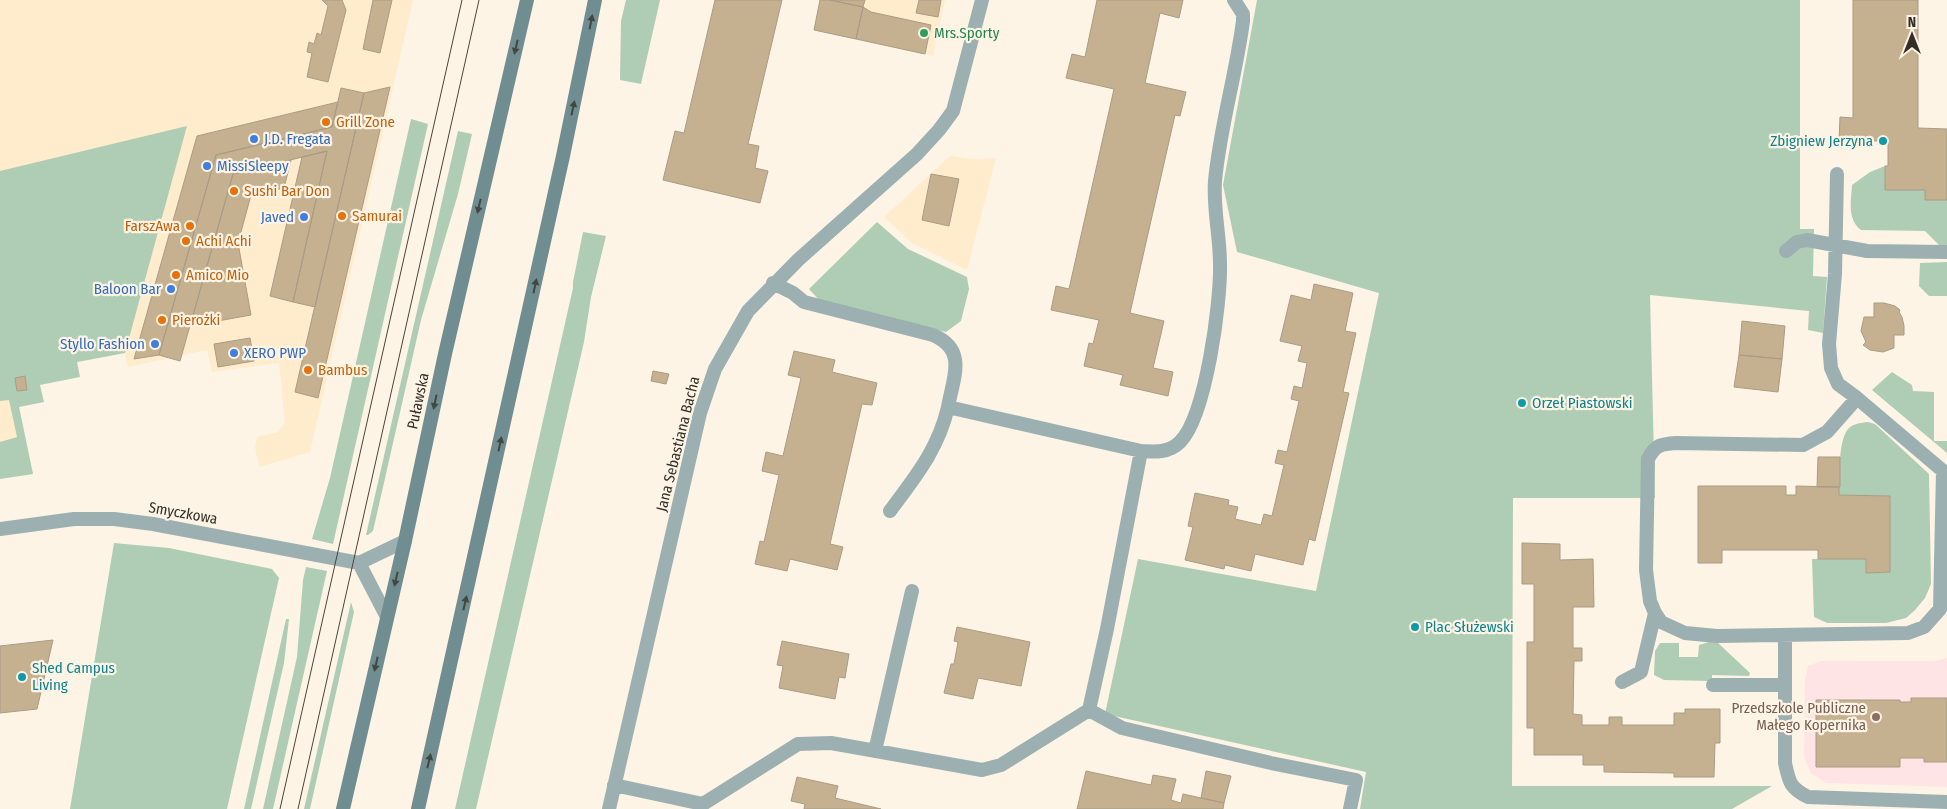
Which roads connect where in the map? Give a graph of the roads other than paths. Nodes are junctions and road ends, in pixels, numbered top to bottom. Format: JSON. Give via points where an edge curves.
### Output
{"nodes":[{"id":1,"x":527,"y":0,"type":"edge"},
{"id":2,"x":595,"y":0,"type":"edge"},
{"id":3,"x":982,"y":0,"type":"edge"},
{"id":4,"x":1234,"y":0,"type":"edge"},
{"id":5,"x":1837,"y":174,"type":"dead end"},
{"id":6,"x":1836,"y":244,"type":"junction"},
{"id":7,"x":1786,"y":251,"type":"dead end"},
{"id":8,"x":1947,"y":252,"type":"edge"},
{"id":9,"x":774,"y":283,"type":"junction"},
{"id":10,"x":1857,"y":398,"type":"junction"},
{"id":11,"x":948,"y":408,"type":"junction"},
{"id":12,"x":1141,"y":451,"type":"junction"},
{"id":13,"x":1945,"y":472,"type":"edge"},
{"id":14,"x":890,"y":511,"type":"dead end"},
{"id":15,"x":0,"y":528,"type":"edge"},
{"id":16,"x":405,"y":540,"type":"junction"},
{"id":17,"x":359,"y":563,"type":"junction"},
{"id":18,"x":912,"y":590,"type":"dead end"},
{"id":19,"x":1655,"y":613,"type":"junction"},
{"id":20,"x":388,"y":617,"type":"junction"},
{"id":21,"x":1785,"y":636,"type":"junction"},
{"id":22,"x":1622,"y":682,"type":"dead end"},
{"id":23,"x":1713,"y":685,"type":"dead end"},
{"id":24,"x":1784,"y":685,"type":"junction"},
{"id":25,"x":1089,"y":710,"type":"junction"},
{"id":26,"x":875,"y":751,"type":"junction"},
{"id":27,"x":614,"y":785,"type":"junction"},
{"id":28,"x":1947,"y":802,"type":"edge"},
{"id":29,"x":343,"y":809,"type":"edge"},
{"id":30,"x":418,"y":809,"type":"edge"},
{"id":31,"x":609,"y":809,"type":"edge"},
{"id":32,"x":1350,"y":809,"type":"edge"}],
"edges":[{"from":1,"to":16,"type":"main road","name":"Puławska","one_way":true},
{"from":30,"to":2,"type":"main road","one_way":true},
{"from":3,"to":9,"type":"street","name":"Jana Sebastiana Bacha","via":[[953,111],[917,154]]},
{"from":4,"to":12,"type":"street","via":[[1243,14],[1243,21],[1219,144],[1215,182],[1220,263],[1216,327],[1192,425],[1179,443],[1163,452]]},
{"from":5,"to":6,"type":"street"},
{"from":6,"to":7,"type":"street","via":[[1801,240]]},
{"from":6,"to":8,"type":"street","via":[[1867,251]]},
{"from":6,"to":10,"type":"street","via":[[1828,344],[1831,368],[1838,384]]},
{"from":9,"to":11,"type":"street","via":[[804,302],[942,339],[954,351],[956,360]]},
{"from":9,"to":27,"type":"street","name":"Jana Sebastiana Bacha","via":[[748,311],[715,369],[706,394]]},
{"from":10,"to":13,"type":"street"},
{"from":10,"to":19,"type":"street","via":[[1827,432],[1803,445],[1676,443],[1653,449],[1648,459],[1646,570]]},
{"from":11,"to":12,"type":"street"},
{"from":11,"to":14,"type":"street","via":[[943,428],[928,459]]},
{"from":12,"to":25,"type":"street"},
{"from":13,"to":21,"type":"street","via":[[1940,609],[1933,619],[1924,627],[1908,633]]},
{"from":15,"to":17,"type":"street","name":"Smyczkowa","via":[[74,519],[114,519]]},
{"from":16,"to":17,"type":"street"},
{"from":16,"to":20,"type":"main road","name":"Puławska","one_way":true},
{"from":17,"to":20,"type":"street"},
{"from":18,"to":26,"type":"street"},
{"from":19,"to":21,"type":"street","via":[[1661,622],[1685,632],[1717,636]]},
{"from":19,"to":22,"type":"street","via":[[1641,672]]},
{"from":20,"to":29,"type":"main road","name":"Puławska","one_way":true},
{"from":21,"to":24,"type":"street"},
{"from":23,"to":24,"type":"street"},
{"from":24,"to":28,"type":"street","via":[[1785,763],[1789,782],[1796,791],[1808,797]]},
{"from":25,"to":26,"type":"street","via":[[1001,765],[982,770]]},
{"from":25,"to":32,"type":"street","via":[[1122,728],[1356,780]]},
{"from":26,"to":27,"type":"street","via":[[831,743],[798,744],[703,804]]},
{"from":27,"to":31,"type":"street","name":"Jana Sebastiana Bacha"}]}
